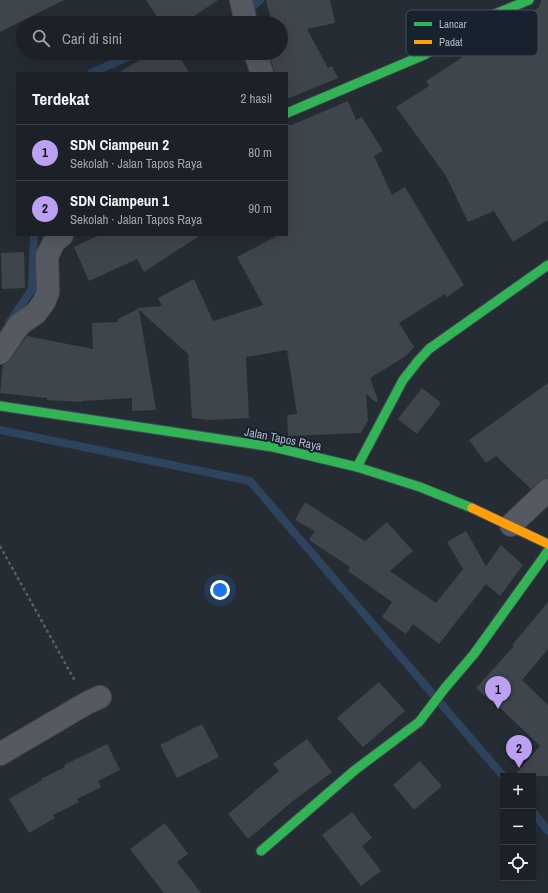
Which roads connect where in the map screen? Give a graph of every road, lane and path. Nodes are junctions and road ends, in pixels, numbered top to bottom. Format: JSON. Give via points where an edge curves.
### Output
{"nodes":[{"id":1,"x":241,"y":0,"type":"edge"},
{"id":2,"x":529,"y":0,"type":"edge"},
{"id":3,"x":505,"y":10,"type":"edge"},
{"id":4,"x":244,"y":16,"type":"edge"},
{"id":5,"x":422,"y":56,"type":"edge"},
{"id":6,"x":257,"y":60,"type":"edge"},
{"id":7,"x":262,"y":72,"type":"edge"},
{"id":8,"x":288,"y":113,"type":"edge"},
{"id":9,"x":61,"y":236,"type":"edge"},
{"id":10,"x":548,"y":265,"type":"edge"},
{"id":11,"x":0,"y":353,"type":"edge"},
{"id":12,"x":0,"y":406,"type":"edge"},
{"id":13,"x":357,"y":467,"type":"junction"},
{"id":14,"x":548,"y":490,"type":"edge"},
{"id":15,"x":511,"y":525,"type":"junction"},
{"id":16,"x":548,"y":544,"type":"edge"},
{"id":17,"x":0,"y":546,"type":"edge"},
{"id":18,"x":548,"y":550,"type":"edge"},
{"id":19,"x":94,"y":700,"type":"joint"},
{"id":20,"x":0,"y":754,"type":"edge"},
{"id":21,"x":261,"y":851,"type":"dead end"}],
"edges":[{"from":1,"to":4,"type":"street"},
{"from":2,"to":3,"type":"street"},
{"from":5,"to":8,"type":"street"},
{"from":6,"to":7,"type":"street"},
{"from":9,"to":11,"type":"street","via":[[54,242],[47,256],[48,292],[44,302],[36,313],[20,324]]},
{"from":10,"to":13,"type":"street","via":[[428,349],[403,380]]},
{"from":12,"to":13,"type":"street","name":"Jalan Tapos Raya","via":[[274,447]]},
{"from":13,"to":15,"type":"street","name":"Jalan Tapos Raya","via":[[420,487]]},
{"from":14,"to":15,"type":"street"},
{"from":15,"to":16,"type":"street","name":"Jalan Tapos Raya"},
{"from":17,"to":19,"type":"path"},
{"from":18,"to":21,"type":"street","via":[[474,654],[419,722],[354,770]]},
{"from":19,"to":20,"type":"street"}]}
